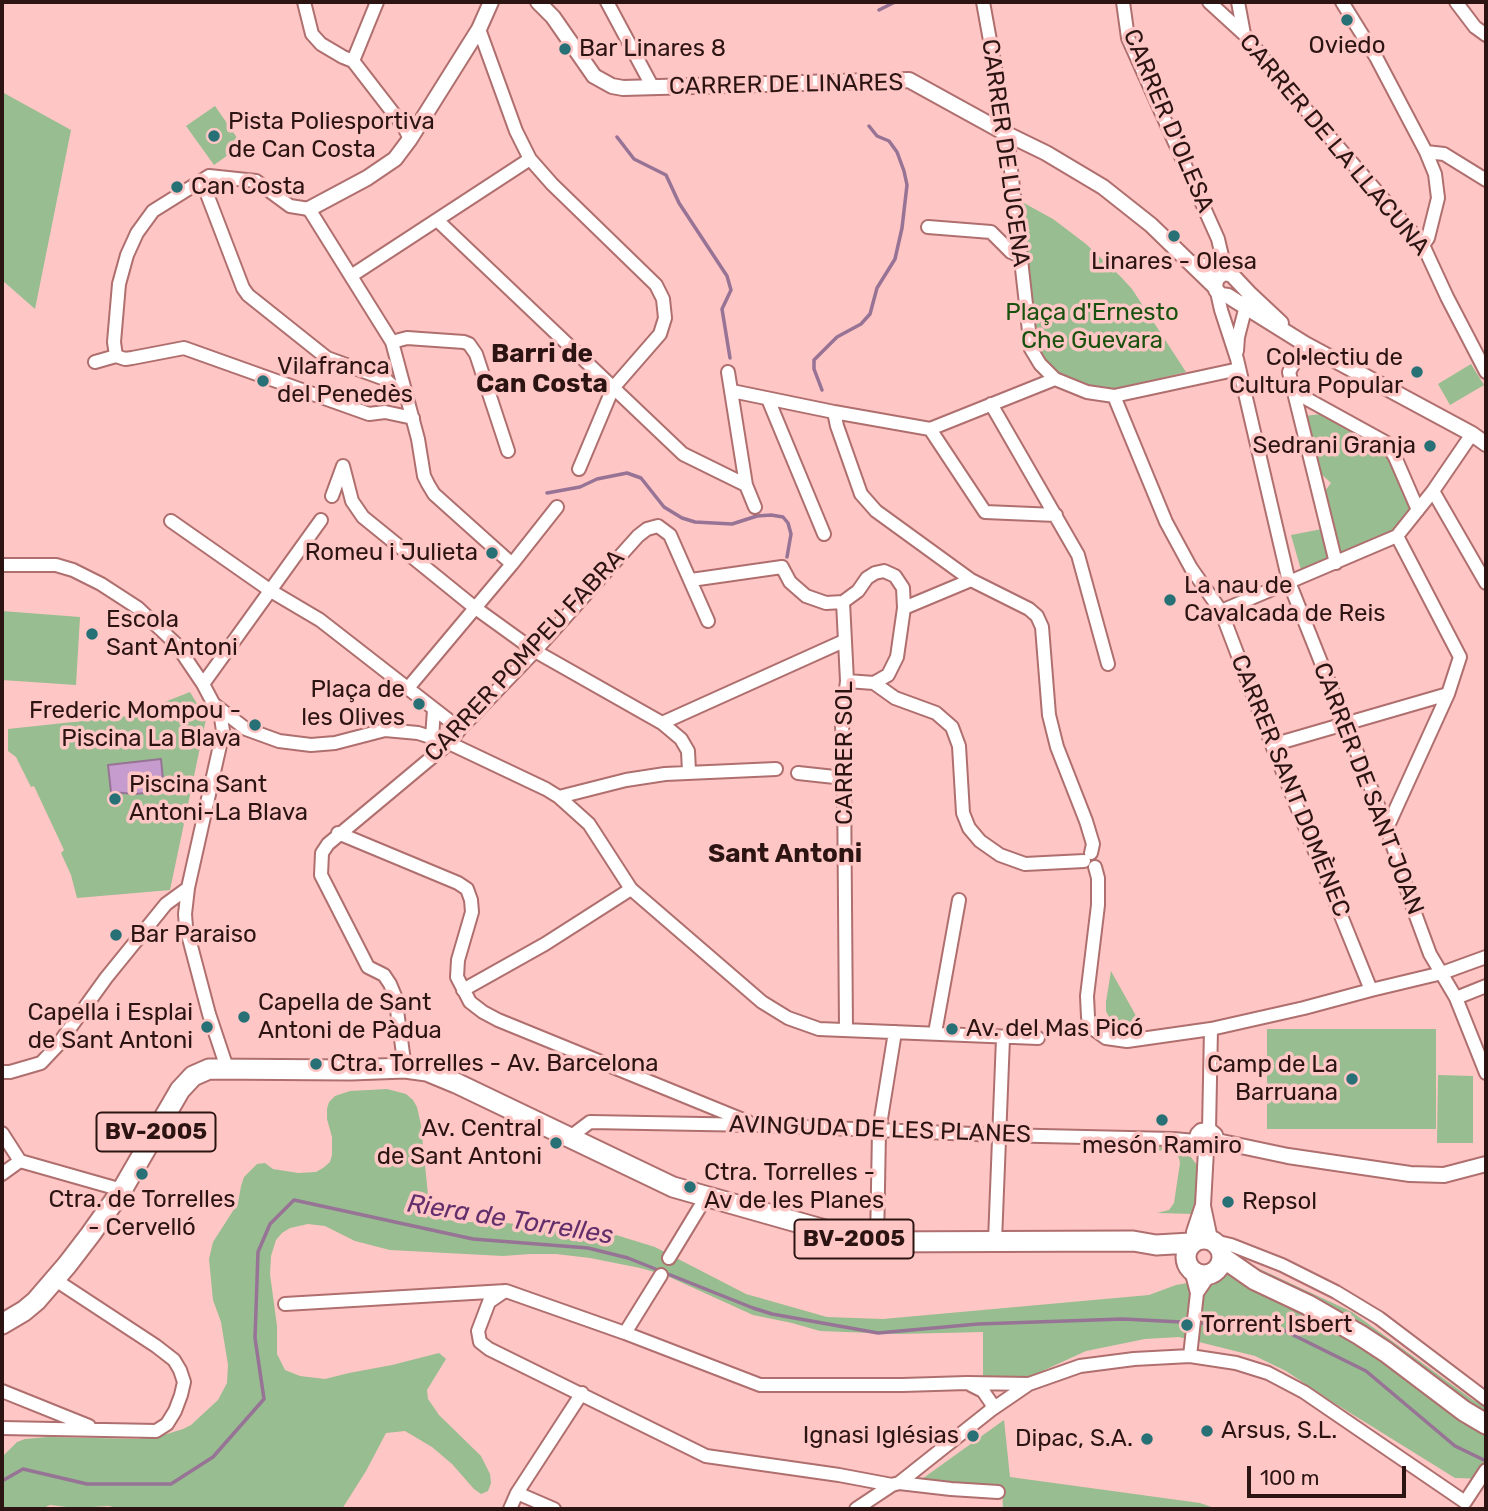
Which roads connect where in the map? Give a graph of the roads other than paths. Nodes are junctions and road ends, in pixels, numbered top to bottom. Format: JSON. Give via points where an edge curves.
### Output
{"nodes":[{"id":1,"x":304,"y":2,"type":"edge"},
{"id":2,"x":377,"y":2,"type":"edge"},
{"id":3,"x":491,"y":2,"type":"edge"},
{"id":4,"x":538,"y":2,"type":"edge"},
{"id":5,"x":607,"y":2,"type":"edge"},
{"id":6,"x":983,"y":2,"type":"edge"},
{"id":7,"x":1123,"y":2,"type":"edge"},
{"id":8,"x":1209,"y":2,"type":"edge"},
{"id":9,"x":1238,"y":2,"type":"edge"},
{"id":10,"x":1342,"y":2,"type":"edge"},
{"id":11,"x":1456,"y":2,"type":"edge"},
{"id":12,"x":479,"y":29,"type":"junction"},
{"id":13,"x":1244,"y":34,"type":"junction"},
{"id":14,"x":1486,"y":35,"type":"edge"},
{"id":15,"x":353,"y":61,"type":"junction"},
{"id":16,"x":652,"y":86,"type":"junction"},
{"id":17,"x":1007,"y":134,"type":"junction"},
{"id":18,"x":411,"y":139,"type":"junction"},
{"id":19,"x":1426,"y":152,"type":"junction"},
{"id":20,"x":530,"y":159,"type":"junction"},
{"id":21,"x":1486,"y":180,"type":"edge"},
{"id":22,"x":202,"y":181,"type":"junction"},
{"id":23,"x":309,"y":209,"type":"junction"},
{"id":24,"x":437,"y":220,"type":"junction"},
{"id":25,"x":928,"y":227,"type":"dead end"},
{"id":26,"x":1218,"y":239,"type":"junction"},
{"id":27,"x":1423,"y":245,"type":"junction"},
{"id":28,"x":1020,"y":256,"type":"junction"},
{"id":29,"x":1188,"y":261,"type":"junction"},
{"id":30,"x":351,"y":276,"type":"junction"},
{"id":31,"x":1229,"y":276,"type":"junction"},
{"id":32,"x":1220,"y":292,"type":"junction"},
{"id":33,"x":1247,"y":301,"type":"junction"},
{"id":34,"x":1268,"y":322,"type":"junction"},
{"id":35,"x":1240,"y":327,"type":"junction"},
{"id":36,"x":392,"y":342,"type":"junction"},
{"id":37,"x":1305,"y":344,"type":"junction"},
{"id":38,"x":116,"y":356,"type":"junction"},
{"id":39,"x":95,"y":362,"type":"dead end"},
{"id":40,"x":1238,"y":364,"type":"junction"},
{"id":41,"x":1293,"y":365,"type":"dead end"},
{"id":42,"x":728,"y":372,"type":"dead end"},
{"id":43,"x":1486,"y":372,"type":"edge"},
{"id":44,"x":401,"y":375,"type":"junction"},
{"id":45,"x":385,"y":379,"type":"junction"},
{"id":46,"x":1055,"y":379,"type":"junction"},
{"id":47,"x":613,"y":388,"type":"junction"},
{"id":48,"x":732,"y":391,"type":"junction"},
{"id":49,"x":1114,"y":396,"type":"junction"},
{"id":50,"x":407,"y":399,"type":"junction"},
{"id":51,"x":768,"y":399,"type":"junction"},
{"id":52,"x":1307,"y":399,"type":"dead end"},
{"id":53,"x":991,"y":404,"type":"junction"},
{"id":54,"x":385,"y":412,"type":"junction"},
{"id":55,"x":834,"y":412,"type":"junction"},
{"id":56,"x":413,"y":418,"type":"junction"},
{"id":57,"x":930,"y":429,"type":"junction"},
{"id":58,"x":1479,"y":435,"type":"edge"},
{"id":59,"x":1486,"y":444,"type":"edge"},
{"id":60,"x":508,"y":451,"type":"dead end"},
{"id":61,"x":579,"y":469,"type":"dead end"},
{"id":62,"x":746,"y":485,"type":"junction"},
{"id":63,"x":1433,"y":491,"type":"junction"},
{"id":64,"x":332,"y":496,"type":"dead end"},
{"id":65,"x":557,"y":507,"type":"dead end"},
{"id":66,"x":755,"y":507,"type":"dead end"},
{"id":67,"x":1418,"y":510,"type":"junction"},
{"id":68,"x":1056,"y":515,"type":"junction"},
{"id":69,"x":321,"y":520,"type":"dead end"},
{"id":70,"x":171,"y":521,"type":"dead end"},
{"id":71,"x":824,"y":534,"type":"dead end"},
{"id":72,"x":1397,"y":536,"type":"junction"},
{"id":73,"x":1336,"y":563,"type":"junction"},
{"id":74,"x":512,"y":564,"type":"junction"},
{"id":75,"x":2,"y":565,"type":"edge"},
{"id":76,"x":691,"y":580,"type":"junction"},
{"id":77,"x":971,"y":580,"type":"junction"},
{"id":78,"x":1289,"y":582,"type":"junction"},
{"id":79,"x":1486,"y":583,"type":"edge"},
{"id":80,"x":271,"y":591,"type":"junction"},
{"id":81,"x":843,"y":602,"type":"junction"},
{"id":82,"x":474,"y":607,"type":"junction"},
{"id":83,"x":904,"y":608,"type":"junction"},
{"id":84,"x":1221,"y":611,"type":"junction"},
{"id":85,"x":708,"y":621,"type":"dead end"},
{"id":86,"x":844,"y":641,"type":"junction"},
{"id":87,"x":535,"y":651,"type":"junction"},
{"id":88,"x":1108,"y":664,"type":"dead end"},
{"id":89,"x":846,"y":681,"type":"junction"},
{"id":90,"x":874,"y":683,"type":"junction"},
{"id":91,"x":203,"y":684,"type":"junction"},
{"id":92,"x":408,"y":688,"type":"junction"},
{"id":93,"x":1448,"y":694,"type":"junction"},
{"id":94,"x":215,"y":705,"type":"junction"},
{"id":95,"x":434,"y":710,"type":"junction"},
{"id":96,"x":662,"y":723,"type":"junction"},
{"id":97,"x":1345,"y":724,"type":"junction"},
{"id":98,"x":246,"y":729,"type":"junction"},
{"id":99,"x":460,"y":729,"type":"junction"},
{"id":100,"x":224,"y":737,"type":"junction"},
{"id":101,"x":432,"y":737,"type":"junction"},
{"id":102,"x":449,"y":743,"type":"junction"},
{"id":103,"x":1272,"y":746,"type":"junction"},
{"id":104,"x":776,"y":769,"type":"dead end"},
{"id":105,"x":689,"y":772,"type":"junction"},
{"id":106,"x":798,"y":773,"type":"dead end"},
{"id":107,"x":844,"y":778,"type":"junction"},
{"id":108,"x":559,"y":797,"type":"junction"},
{"id":109,"x":1387,"y":828,"type":"junction"},
{"id":110,"x":338,"y":833,"type":"junction"},
{"id":111,"x":1090,"y":861,"type":"junction"},
{"id":112,"x":188,"y":888,"type":"junction"},
{"id":113,"x":631,"y":889,"type":"junction"},
{"id":114,"x":959,"y":900,"type":"dead end"},
{"id":115,"x":166,"y":904,"type":"junction"},
{"id":116,"x":185,"y":914,"type":"junction"},
{"id":117,"x":1486,"y":957,"type":"edge"},
{"id":118,"x":1442,"y":973,"type":"junction"},
{"id":119,"x":1486,"y":986,"type":"edge"},
{"id":120,"x":463,"y":990,"type":"junction"},
{"id":121,"x":1371,"y":990,"type":"junction"},
{"id":122,"x":1456,"y":998,"type":"junction"},
{"id":123,"x":1211,"y":1029,"type":"junction"},
{"id":124,"x":846,"y":1030,"type":"junction"},
{"id":125,"x":895,"y":1031,"type":"junction"},
{"id":126,"x":935,"y":1033,"type":"junction"},
{"id":127,"x":1003,"y":1038,"type":"junction"},
{"id":128,"x":1038,"y":1038,"type":"dead end"},
{"id":129,"x":227,"y":1068,"type":"junction"},
{"id":130,"x":405,"y":1068,"type":"junction"},
{"id":131,"x":2,"y":1072,"type":"edge"},
{"id":132,"x":1486,"y":1073,"type":"edge"},
{"id":133,"x":757,"y":1125,"type":"junction"},
{"id":134,"x":879,"y":1130,"type":"junction"},
{"id":135,"x":2,"y":1133,"type":"edge"},
{"id":136,"x":998,"y":1135,"type":"junction"},
{"id":137,"x":570,"y":1137,"type":"junction"},
{"id":138,"x":1207,"y":1141,"type":"junction"},
{"id":139,"x":20,"y":1161,"type":"junction"},
{"id":140,"x":1486,"y":1164,"type":"edge"},
{"id":141,"x":2,"y":1174,"type":"edge"},
{"id":142,"x":122,"y":1189,"type":"junction"},
{"id":143,"x":706,"y":1197,"type":"junction"},
{"id":144,"x":995,"y":1241,"type":"junction"},
{"id":145,"x":877,"y":1243,"type":"junction"},
{"id":146,"x":1204,"y":1256,"type":"junction"},
{"id":147,"x":670,"y":1258,"type":"dead end"},
{"id":148,"x":661,"y":1275,"type":"dead end"},
{"id":149,"x":54,"y":1279,"type":"junction"},
{"id":150,"x":506,"y":1291,"type":"junction"},
{"id":151,"x":285,"y":1304,"type":"dead end"},
{"id":152,"x":2,"y":1324,"type":"edge"},
{"id":153,"x":625,"y":1333,"type":"junction"},
{"id":154,"x":1190,"y":1356,"type":"junction"},
{"id":155,"x":967,"y":1383,"type":"junction"},
{"id":156,"x":1029,"y":1384,"type":"junction"},
{"id":157,"x":2,"y":1391,"type":"edge"},
{"id":158,"x":582,"y":1394,"type":"junction"},
{"id":159,"x":1486,"y":1399,"type":"edge"},
{"id":160,"x":992,"y":1410,"type":"junction"},
{"id":161,"x":1486,"y":1424,"type":"edge"},
{"id":162,"x":2,"y":1428,"type":"edge"},
{"id":163,"x":96,"y":1429,"type":"junction"},
{"id":164,"x":1483,"y":1475,"type":"edge"},
{"id":165,"x":895,"y":1484,"type":"junction"},
{"id":166,"x":999,"y":1492,"type":"dead end"},
{"id":167,"x":517,"y":1493,"type":"junction"},
{"id":168,"x":510,"y":1509,"type":"edge"},
{"id":169,"x":554,"y":1509,"type":"edge"},
{"id":170,"x":856,"y":1509,"type":"edge"}],
"edges":[{"from":1,"to":15,"type":"street","via":[[312,34]]},
{"from":2,"to":15,"type":"street"},
{"from":3,"to":12,"type":"street"},
{"from":4,"to":16,"type":"street","name":"CARRER DE LINARES","via":[[594,76],[623,88]]},
{"from":5,"to":16,"type":"street"},
{"from":6,"to":17,"type":"street","name":"CARRER DE LUCENA"},
{"from":7,"to":26,"type":"street","name":"CARRER D'OLESA","via":[[1128,38]]},
{"from":8,"to":13,"type":"street","name":"CARRER DE LA LLACUNA"},
{"from":9,"to":13,"type":"street"},
{"from":10,"to":19,"type":"street"},
{"from":11,"to":14,"type":"street"},
{"from":12,"to":18,"type":"street"},
{"from":12,"to":20,"type":"street"},
{"from":13,"to":27,"type":"street","name":"CARRER DE LA LLACUNA"},
{"from":15,"to":18,"type":"street"},
{"from":16,"to":17,"type":"street","name":"CARRER DE LINARES","via":[[909,80]]},
{"from":17,"to":28,"type":"street","name":"CARRER DE LUCENA"},
{"from":17,"to":29,"type":"street","name":"CARRER DE LINARES","via":[[1103,187]]},
{"from":18,"to":23,"type":"street","via":[[387,165]]},
{"from":19,"to":21,"type":"street","via":[[1444,154]]},
{"from":19,"to":27,"type":"street","via":[[1438,198]]},
{"from":20,"to":24,"type":"street"},
{"from":20,"to":47,"type":"street","via":[[656,285],[663,299],[665,318],[660,334]]},
{"from":22,"to":23,"type":"street","via":[[209,176],[256,181],[290,206]]},
{"from":22,"to":38,"type":"street","via":[[153,211],[137,233],[119,284]]},
{"from":22,"to":45,"type":"street","via":[[248,295],[327,358]]},
{"from":23,"to":30,"type":"street"},
{"from":24,"to":30,"type":"street"},
{"from":24,"to":47,"type":"street"},
{"from":25,"to":28,"type":"street","via":[[991,232]]},
{"from":26,"to":29,"type":"street","name":"CARRER D'OLESA","via":[[1210,259]]},
{"from":26,"to":31,"type":"street","name":"CARRER D'OLESA"},
{"from":27,"to":43,"type":"street","name":"CARRER DE LA LLACUNA"},
{"from":28,"to":46,"type":"street","name":"CARRER DE LUCENA","via":[[1031,349]]},
{"from":29,"to":31,"type":"street","name":"CARRER DE LINARES"},
{"from":29,"to":32,"type":"street","name":"CARRER DE LINARES"},
{"from":30,"to":36,"type":"street"},
{"from":31,"to":32,"type":"street","via":[[1215,281]]},
{"from":31,"to":32,"type":"street","via":[[1236,290]]},
{"from":31,"to":33,"type":"street","name":"CARRER DE LINARES"},
{"from":32,"to":33,"type":"street","name":"CARRER DE LINARES"},
{"from":32,"to":40,"type":"street","name":"CARRER DE SANT JOAN"},
{"from":33,"to":34,"type":"street","name":"CARRER DE LINARES"},
{"from":33,"to":35,"type":"street","name":"CARRER DE SANT JOAN"},
{"from":33,"to":37,"type":"street","name":"CARRER DE LINARES"},
{"from":34,"to":35,"type":"street"},
{"from":34,"to":37,"type":"street","name":"CARRER DE LINARES"},
{"from":35,"to":40,"type":"street","name":"CARRER DE SANT JOAN"},
{"from":36,"to":44,"type":"street"},
{"from":36,"to":60,"type":"street","via":[[407,338],[469,344]]},
{"from":37,"to":58,"type":"street","name":"CARRER DE LINARES"},
{"from":38,"to":39,"type":"street"},
{"from":38,"to":54,"type":"street","via":[[125,359],[184,348],[369,414]]},
{"from":40,"to":49,"type":"street"},
{"from":40,"to":78,"type":"street","name":"CARRER DE SANT JOAN"},
{"from":41,"to":73,"type":"street","via":[[1289,372]]},
{"from":42,"to":48,"type":"street"},
{"from":44,"to":45,"type":"street"},
{"from":44,"to":50,"type":"street"},
{"from":45,"to":50,"type":"street"},
{"from":46,"to":49,"type":"street"},
{"from":46,"to":53,"type":"street"},
{"from":47,"to":61,"type":"street"},
{"from":47,"to":62,"type":"street","via":[[682,454]]},
{"from":48,"to":51,"type":"street"},
{"from":48,"to":62,"type":"street"},
{"from":49,"to":84,"type":"street","name":"CARRER SANT DOMÈNEC","via":[[1166,522]]},
{"from":50,"to":54,"type":"street"},
{"from":50,"to":56,"type":"street"},
{"from":51,"to":55,"type":"street"},
{"from":51,"to":71,"type":"street"},
{"from":52,"to":67,"type":"street","via":[[1385,442]]},
{"from":53,"to":57,"type":"street"},
{"from":53,"to":68,"type":"street"},
{"from":54,"to":56,"type":"street"},
{"from":55,"to":57,"type":"street"},
{"from":55,"to":77,"type":"street","via":[[861,494],[876,511]]},
{"from":56,"to":74,"type":"street","via":[[424,476],[435,494]]},
{"from":57,"to":68,"type":"street","via":[[985,512]]},
{"from":58,"to":59,"type":"street","name":"CARRER DE LINARES"},
{"from":58,"to":63,"type":"street"},
{"from":62,"to":66,"type":"street"},
{"from":63,"to":67,"type":"street"},
{"from":63,"to":79,"type":"street"},
{"from":64,"to":82,"type":"street","via":[[343,466],[352,501],[363,517]]},
{"from":65,"to":74,"type":"street"},
{"from":67,"to":72,"type":"street"},
{"from":68,"to":88,"type":"street","via":[[1078,555]]},
{"from":69,"to":80,"type":"street"},
{"from":70,"to":80,"type":"street"},
{"from":72,"to":73,"type":"street"},
{"from":72,"to":93,"type":"street","via":[[1460,657]]},
{"from":73,"to":78,"type":"street"},
{"from":74,"to":82,"type":"street"},
{"from":75,"to":91,"type":"street","via":[[55,565],[101,584],[138,608],[176,644]]},
{"from":76,"to":81,"type":"street","via":[[782,567],[806,596],[826,603]]},
{"from":76,"to":85,"type":"street"},
{"from":76,"to":87,"type":"street","name":"CARRER POMPEU FABRA","via":[[670,535],[658,526],[647,529]]},
{"from":77,"to":83,"type":"street"},
{"from":77,"to":111,"type":"street","via":[[1030,609],[1042,627],[1049,715],[1093,844]]},
{"from":78,"to":84,"type":"street"},
{"from":78,"to":97,"type":"street","name":"CARRER DE SANT JOAN"},
{"from":80,"to":91,"type":"street"},
{"from":80,"to":92,"type":"street","via":[[320,620]]},
{"from":81,"to":83,"type":"street","via":[[867,578],[884,571],[904,588]]},
{"from":81,"to":86,"type":"street","name":"CARRER SOL"},
{"from":82,"to":87,"type":"street"},
{"from":82,"to":92,"type":"street"},
{"from":83,"to":90,"type":"street","via":[[897,657],[888,675]]},
{"from":84,"to":103,"type":"street","name":"CARRER SANT DOMÈNEC"},
{"from":86,"to":89,"type":"street","name":"CARRER SOL"},
{"from":86,"to":96,"type":"street"},
{"from":87,"to":96,"type":"street"},
{"from":87,"to":99,"type":"street","name":"CARRER POMPEU FABRA"},
{"from":89,"to":90,"type":"street"},
{"from":89,"to":107,"type":"street","name":"CARRER SOL"},
{"from":90,"to":111,"type":"street","via":[[895,698],[936,713],[952,727],[959,746],[963,813],[980,841],[1025,864]]},
{"from":91,"to":94,"type":"street"},
{"from":92,"to":95,"type":"street"},
{"from":93,"to":97,"type":"street"},
{"from":93,"to":109,"type":"street"},
{"from":94,"to":98,"type":"street"},
{"from":94,"to":100,"type":"street"},
{"from":95,"to":99,"type":"street"},
{"from":95,"to":101,"type":"street"},
{"from":96,"to":105,"type":"street","via":[[688,751]]},
{"from":97,"to":103,"type":"street"},
{"from":97,"to":109,"type":"street","name":"CARRER DE SANT JOAN"},
{"from":98,"to":100,"type":"street"},
{"from":98,"to":101,"type":"street","via":[[279,741],[312,745],[386,730]]},
{"from":99,"to":102,"type":"street","name":"CARRER POMPEU FABRA"},
{"from":100,"to":112,"type":"street"},
{"from":101,"to":102,"type":"street"},
{"from":102,"to":108,"type":"street"},
{"from":102,"to":110,"type":"street","name":"CARRER POMPEU FABRA"},
{"from":103,"to":121,"type":"street","name":"CARRER SANT DOMÈNEC"},
{"from":104,"to":105,"type":"street"},
{"from":105,"to":108,"type":"street","via":[[626,780]]},
{"from":106,"to":107,"type":"street"},
{"from":107,"to":124,"type":"street","name":"CARRER SOL"},
{"from":108,"to":113,"type":"street","via":[[589,824]]},
{"from":109,"to":118,"type":"street","name":"CARRER DE SANT JOAN","via":[[1430,954]]},
{"from":110,"to":120,"type":"street","via":[[467,889],[472,912],[457,977]]},
{"from":110,"to":130,"type":"street","name":"CARRER POMPEU FABRA","via":[[321,853],[321,875],[368,967],[390,984]]},
{"from":111,"to":123,"type":"street","via":[[1098,877],[1087,996],[1092,1028],[1106,1038],[1127,1041]]},
{"from":112,"to":115,"type":"street"},
{"from":112,"to":116,"type":"street"},
{"from":113,"to":120,"type":"street"},
{"from":113,"to":124,"type":"street","via":[[762,1002],[819,1029]]},
{"from":114,"to":126,"type":"street"},
{"from":115,"to":116,"type":"street"},
{"from":115,"to":131,"type":"street","via":[[41,1063]]},
{"from":116,"to":129,"type":"street"},
{"from":117,"to":118,"type":"street"},
{"from":118,"to":121,"type":"street"},
{"from":118,"to":122,"type":"street","name":"CARRER DE SANT JOAN"},
{"from":119,"to":122,"type":"street"},
{"from":120,"to":133,"type":"street","via":[[470,1002],[498,1020]]},
{"from":121,"to":123,"type":"street"},
{"from":122,"to":132,"type":"street"},
{"from":123,"to":138,"type":"street"},
{"from":124,"to":125,"type":"street"},
{"from":125,"to":126,"type":"street"},
{"from":125,"to":134,"type":"street"},
{"from":126,"to":127,"type":"street"},
{"from":127,"to":128,"type":"street"},
{"from":127,"to":136,"type":"street"},
{"from":129,"to":130,"type":"main road","number":"BV-2005"},
{"from":129,"to":142,"type":"main road","number":"BV-2005","via":[[204,1070],[180,1090]]},
{"from":130,"to":137,"type":"main road","number":"BV-2005","via":[[435,1073]]},
{"from":133,"to":134,"type":"street","name":"AVINGUDA DE LES PLANES"},
{"from":133,"to":137,"type":"street","name":"AVINGUDA DE LES PLANES","via":[[590,1122]]},
{"from":134,"to":136,"type":"street","name":"AVINGUDA DE LES PLANES"},
{"from":134,"to":145,"type":"street"},
{"from":135,"to":139,"type":"street"},
{"from":136,"to":138,"type":"street","name":"AVINGUDA DE LES PLANES"},
{"from":136,"to":144,"type":"street"},
{"from":137,"to":143,"type":"main road","number":"BV-2005","via":[[673,1187]]},
{"from":138,"to":140,"type":"street","via":[[1410,1174],[1444,1175]]},
{"from":138,"to":146,"type":"street"},
{"from":139,"to":141,"type":"street"},
{"from":139,"to":142,"type":"street"},
{"from":142,"to":149,"type":"main road","number":"BV-2005"},
{"from":143,"to":145,"type":"main road","number":"BV-2005"},
{"from":143,"to":147,"type":"street"},
{"from":144,"to":145,"type":"main road","number":"BV-2005"},
{"from":144,"to":146,"type":"main road","number":"BV-2005","via":[[1133,1241]]},
{"from":146,"to":154,"type":"street"},
{"from":146,"to":159,"type":"street","via":[[1231,1245],[1336,1292],[1379,1318]]},
{"from":146,"to":161,"type":"main road","number":"BV-2005","via":[[1349,1327]]},
{"from":148,"to":153,"type":"street"},
{"from":149,"to":152,"type":"main road","number":"BV-2005","via":[[36,1301]]},
{"from":149,"to":163,"type":"street","via":[[174,1360],[184,1382],[175,1411],[156,1431]]},
{"from":150,"to":151,"type":"street"},
{"from":150,"to":153,"type":"street"},
{"from":150,"to":158,"type":"street","via":[[489,1302],[478,1331],[480,1342]]},
{"from":153,"to":155,"type":"street","via":[[760,1385]]},
{"from":154,"to":156,"type":"street","via":[[1080,1366]]},
{"from":154,"to":164,"type":"street","via":[[1268,1373],[1304,1392],[1465,1502]]},
{"from":155,"to":156,"type":"street"},
{"from":155,"to":160,"type":"street","via":[[983,1391]]},
{"from":156,"to":160,"type":"street"},
{"from":157,"to":163,"type":"street"},
{"from":158,"to":165,"type":"street","via":[[706,1456]]},
{"from":158,"to":167,"type":"street"},
{"from":160,"to":165,"type":"street"},
{"from":162,"to":163,"type":"street"},
{"from":165,"to":166,"type":"street"},
{"from":165,"to":170,"type":"street"},
{"from":167,"to":168,"type":"street"},
{"from":167,"to":169,"type":"street"}]}
